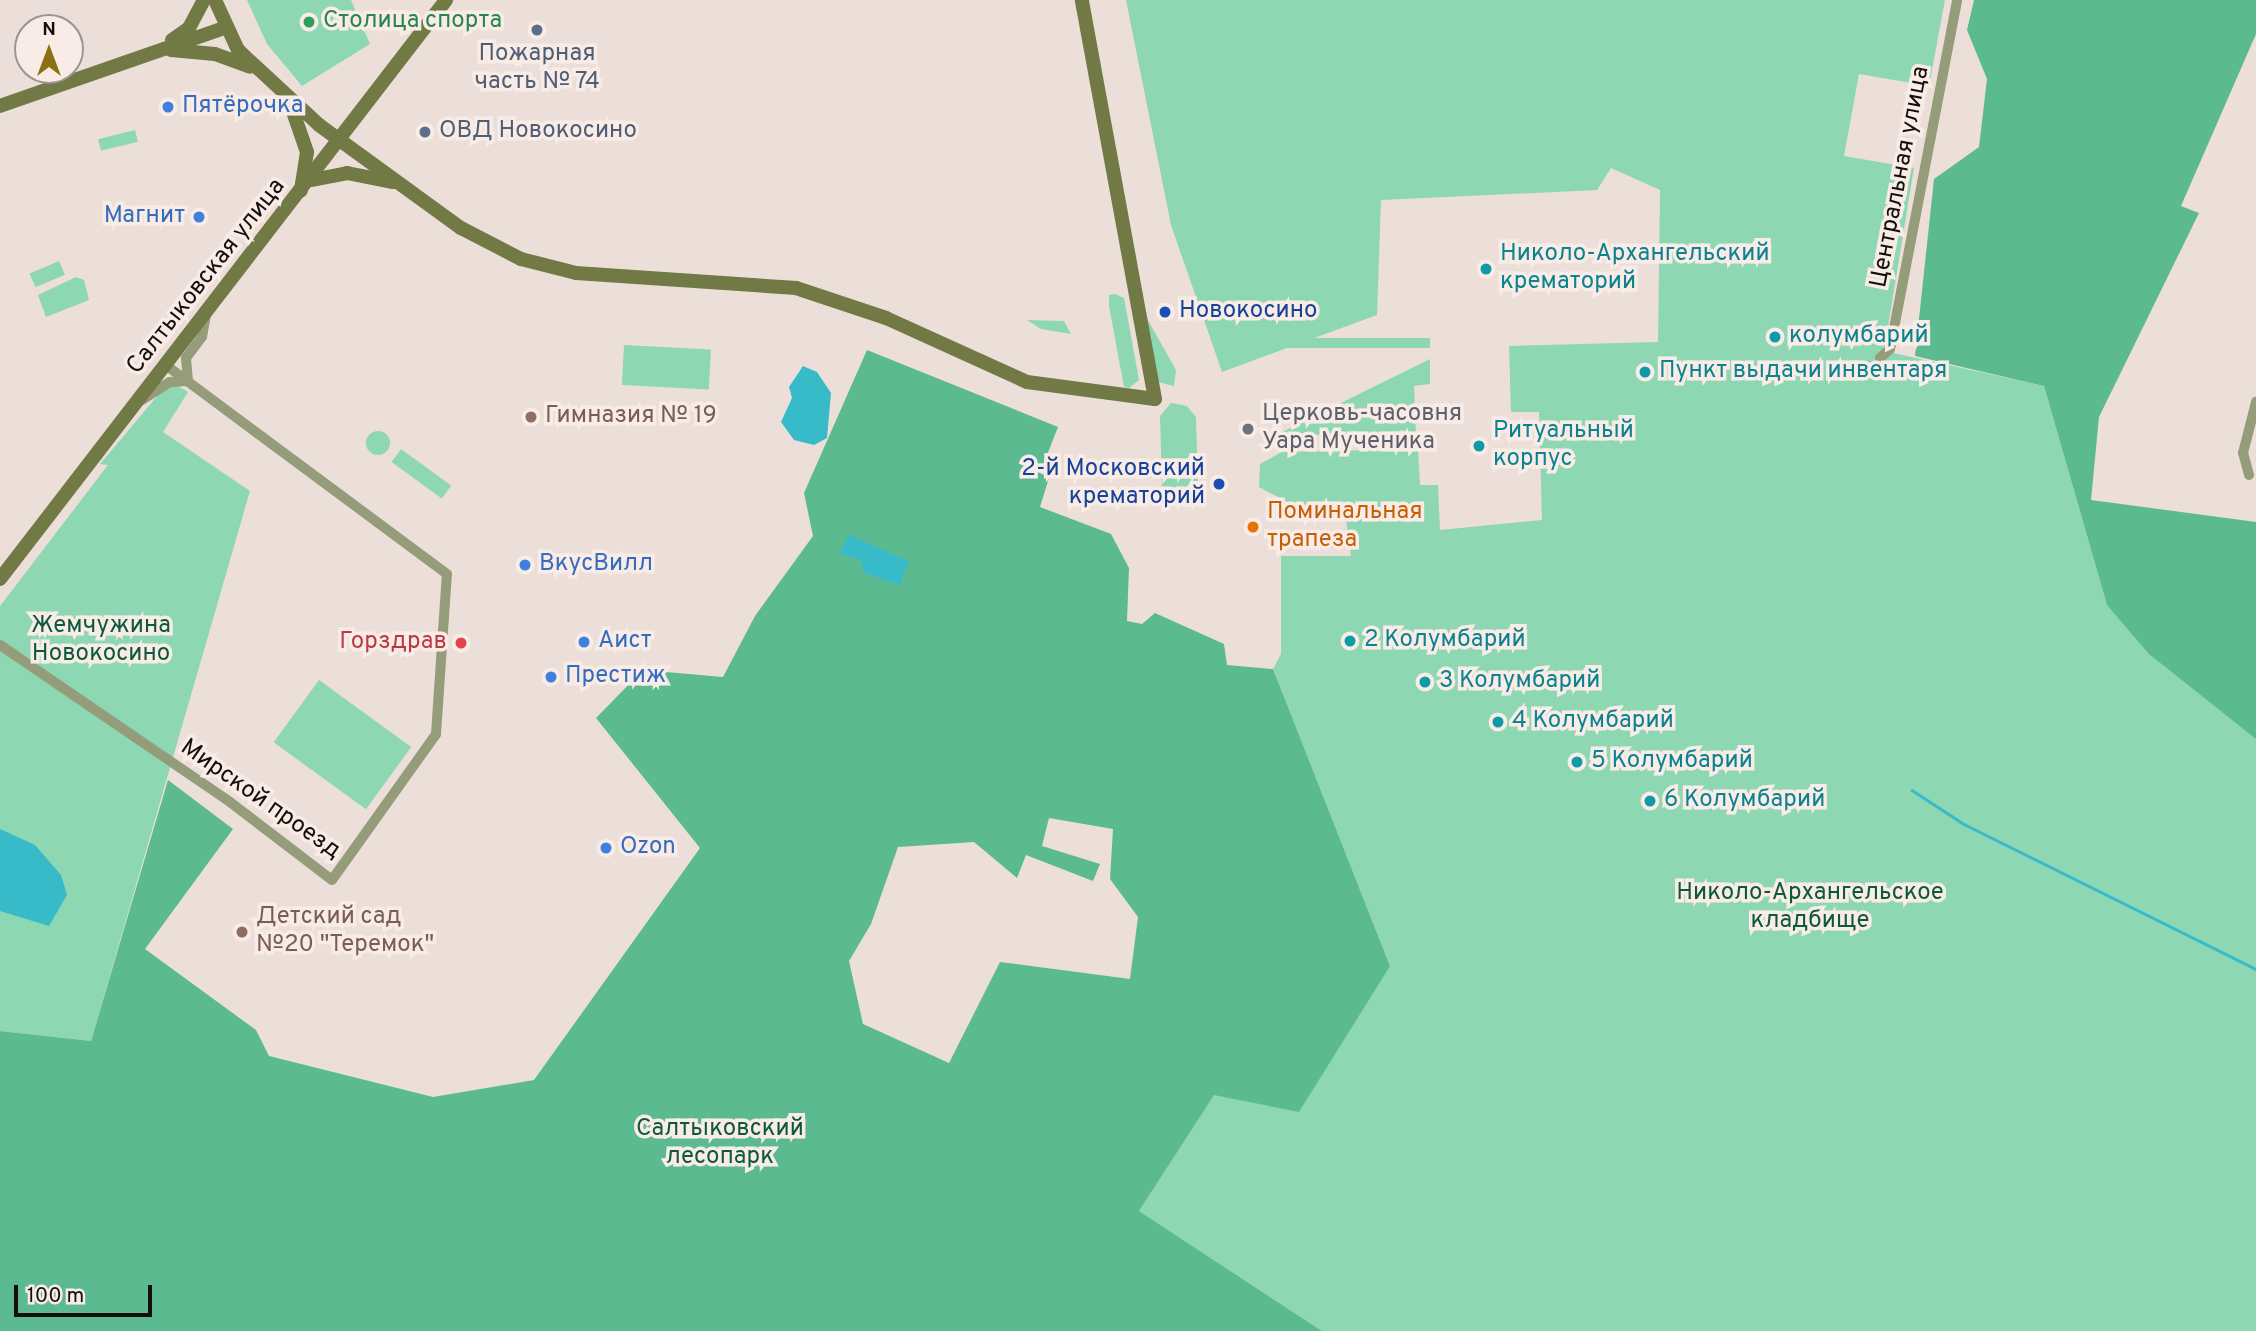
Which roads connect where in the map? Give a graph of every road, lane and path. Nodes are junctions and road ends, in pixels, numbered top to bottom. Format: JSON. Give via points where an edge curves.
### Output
{"nodes":[{"id":1,"x":204,"y":0,"type":"edge"},
{"id":2,"x":215,"y":0,"type":"edge"},
{"id":3,"x":446,"y":0,"type":"edge"},
{"id":4,"x":1082,"y":0,"type":"edge"},
{"id":5,"x":1957,"y":0,"type":"edge"},
{"id":6,"x":224,"y":29,"type":"junction"},
{"id":7,"x":153,"y":51,"type":"junction"},
{"id":8,"x":255,"y":69,"type":"junction"},
{"id":9,"x":288,"y":98,"type":"junction"},
{"id":10,"x":0,"y":106,"type":"edge"},
{"id":11,"x":339,"y":140,"type":"junction"},
{"id":12,"x":312,"y":180,"type":"junction"},
{"id":13,"x":397,"y":183,"type":"junction"},
{"id":14,"x":300,"y":194,"type":"junction"},
{"id":15,"x":206,"y":314,"type":"junction"},
{"id":16,"x":1880,"y":358,"type":"dead end"},
{"id":17,"x":166,"y":365,"type":"junction"},
{"id":18,"x":188,"y":381,"type":"junction"},
{"id":19,"x":2256,"y":402,"type":"edge"},
{"id":20,"x":135,"y":404,"type":"junction"},
{"id":21,"x":2249,"y":475,"type":"dead end"},
{"id":22,"x":0,"y":579,"type":"edge"},
{"id":23,"x":0,"y":645,"type":"edge"}],
"edges":[{"from":1,"to":7,"type":"street","via":[[189,28]]},
{"from":2,"to":6,"type":"street"},
{"from":3,"to":11,"type":"street","name":"Салтыковская улица"},
{"from":4,"to":13,"type":"street","via":[[1156,400],[1027,382],[886,318],[796,288],[540,266],[476,238]]},
{"from":5,"to":16,"type":"street","name":"Центральная улица","via":[[1890,349]]},
{"from":6,"to":7,"type":"street"},
{"from":6,"to":8,"type":"street"},
{"from":7,"to":8,"type":"street","via":[[199,51]]},
{"from":7,"to":10,"type":"street"},
{"from":8,"to":9,"type":"street"},
{"from":9,"to":11,"type":"street"},
{"from":9,"to":14,"type":"street","via":[[307,152]]},
{"from":11,"to":12,"type":"street","name":"Салтыковская улица"},
{"from":11,"to":13,"type":"street"},
{"from":12,"to":13,"type":"street","via":[[347,173]]},
{"from":12,"to":14,"type":"street","name":"Салтыковская улица"},
{"from":14,"to":15,"type":"street","name":"Салтыковская улица"},
{"from":15,"to":17,"type":"street","name":"Салтыковская улица"},
{"from":15,"to":18,"type":"street","via":[[202,337],[186,358]]},
{"from":17,"to":18,"type":"street","name":"Мирской проезд"},
{"from":17,"to":20,"type":"street","name":"Салтыковская улица"},
{"from":18,"to":20,"type":"street","via":[[170,382]]},
{"from":18,"to":23,"type":"street","name":"Мирской проезд","via":[[447,574],[436,734],[332,880],[188,772]]},
{"from":19,"to":21,"type":"street","via":[[2243,453]]},
{"from":20,"to":22,"type":"street","name":"Салтыковская улица"}]}
